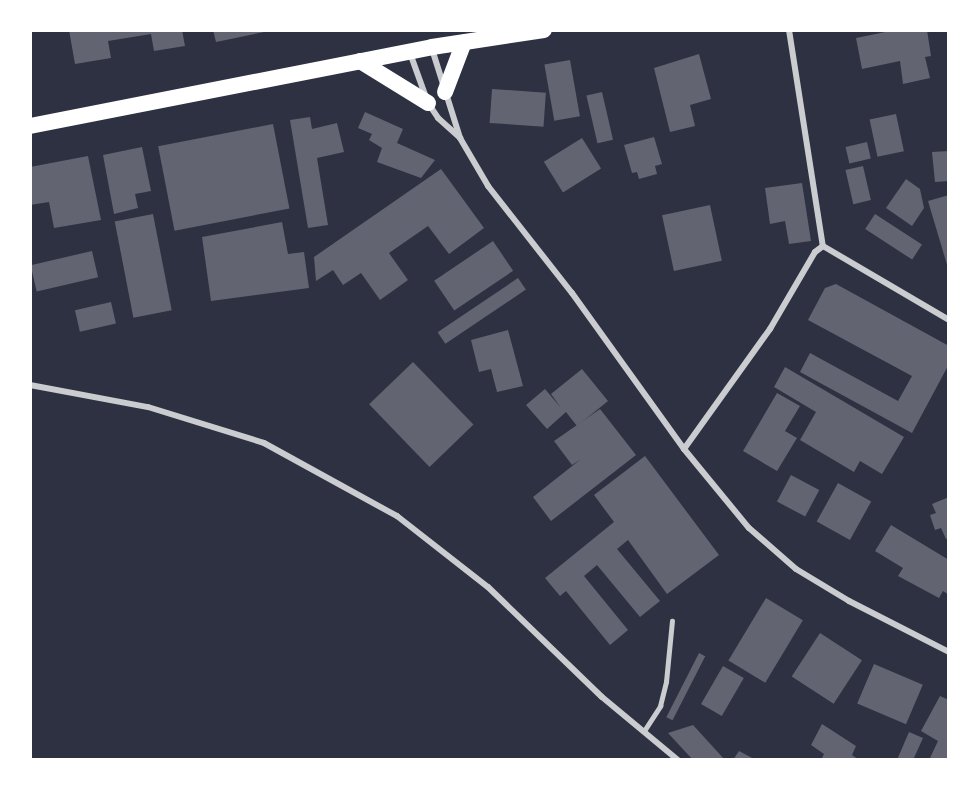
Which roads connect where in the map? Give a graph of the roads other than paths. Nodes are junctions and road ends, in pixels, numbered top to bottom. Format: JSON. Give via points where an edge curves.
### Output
{"nodes":[{"id":1,"x":544,"y":30,"type":"edge"},
{"id":2,"x":789,"y":30,"type":"edge"},
{"id":3,"x":485,"y":35,"type":"edge"},
{"id":4,"x":464,"y":42,"type":"junction"},
{"id":5,"x":432,"y":47,"type":"junction"},
{"id":6,"x":409,"y":52,"type":"junction"},
{"id":7,"x":360,"y":61,"type":"junction"},
{"id":8,"x":445,"y":92,"type":"junction"},
{"id":9,"x":428,"y":103,"type":"junction"},
{"id":10,"x":30,"y":126,"type":"edge"},
{"id":11,"x":460,"y":138,"type":"junction"},
{"id":12,"x":823,"y":246,"type":"junction"},
{"id":13,"x":949,"y":320,"type":"edge"},
{"id":14,"x":30,"y":386,"type":"edge"},
{"id":15,"x":684,"y":449,"type":"junction"},
{"id":16,"x":672,"y":621,"type":"dead end"},
{"id":17,"x":949,"y":652,"type":"edge"},
{"id":18,"x":644,"y":731,"type":"junction"},
{"id":19,"x":678,"y":760,"type":"edge"}],
"edges":[{"from":1,"to":3,"type":"highway"},
{"from":2,"to":12,"type":"street"},
{"from":3,"to":4,"type":"highway"},
{"from":4,"to":5,"type":"highway"},
{"from":4,"to":8,"type":"highway"},
{"from":5,"to":6,"type":"highway"},
{"from":5,"to":8,"type":"street"},
{"from":6,"to":7,"type":"highway"},
{"from":6,"to":9,"type":"street"},
{"from":7,"to":9,"type":"highway"},
{"from":7,"to":10,"type":"highway"},
{"from":8,"to":11,"type":"street"},
{"from":9,"to":11,"type":"street"},
{"from":11,"to":15,"type":"street","via":[[488,186],[572,293]]},
{"from":12,"to":13,"type":"street"},
{"from":12,"to":15,"type":"street","via":[[815,252],[770,329]]},
{"from":14,"to":18,"type":"street","via":[[148,407],[264,443],[397,516],[488,587],[602,697]]},
{"from":15,"to":17,"type":"street","via":[[749,528],[796,569]]},
{"from":16,"to":18,"type":"lane","via":[[660,706]]},
{"from":18,"to":19,"type":"street"}]}
